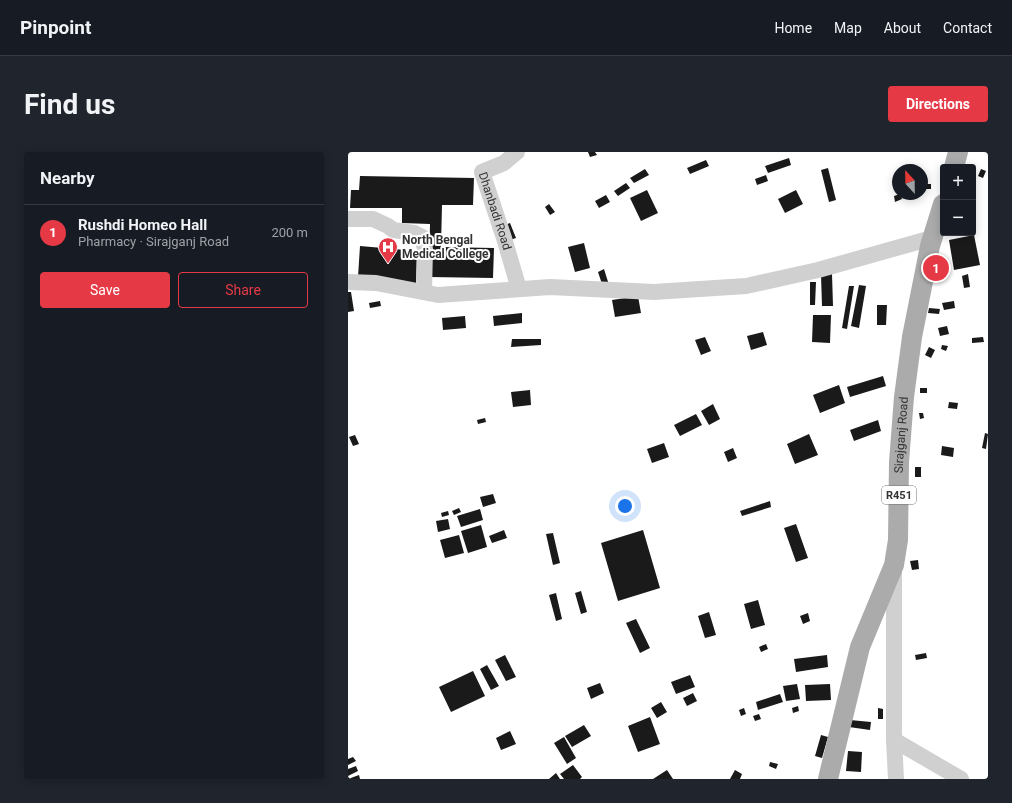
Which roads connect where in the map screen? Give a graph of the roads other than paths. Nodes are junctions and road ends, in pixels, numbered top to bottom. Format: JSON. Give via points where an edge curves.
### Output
{"nodes":[{"id":1,"x":517,"y":152,"type":"edge"},
{"id":2,"x":958,"y":152,"type":"edge"},
{"id":3,"x":955,"y":164,"type":"edge"},
{"id":4,"x":940,"y":213,"type":"edge"},
{"id":5,"x":348,"y":219,"type":"edge"},
{"id":6,"x":932,"y":238,"type":"junction"},
{"id":7,"x":348,"y":282,"type":"edge"},
{"id":8,"x":519,"y":289,"type":"junction"},
{"id":9,"x":424,"y":292,"type":"junction"},
{"id":10,"x":894,"y":565,"type":"junction"},
{"id":11,"x":894,"y":740,"type":"junction"},
{"id":12,"x":828,"y":779,"type":"edge"},
{"id":13,"x":896,"y":779,"type":"edge"},
{"id":14,"x":961,"y":779,"type":"edge"}],
"edges":[{"from":1,"to":8,"type":"street","name":"Dhanbadi Road","via":[[504,163],[482,172]]},
{"from":2,"to":3,"type":"main road"},
{"from":4,"to":6,"type":"main road","name":"Sirajganj Road","number":"R451"},
{"from":5,"to":9,"type":"street","via":[[373,219],[393,230],[414,233],[422,237],[425,249]]},
{"from":6,"to":8,"type":"street","via":[[818,270],[746,286],[654,292],[550,287]]},
{"from":6,"to":10,"type":"main road","name":"Sirajganj Road","number":"R451","via":[[912,337],[904,397],[899,462],[898,540]]},
{"from":7,"to":9,"type":"street","via":[[376,283]]},
{"from":8,"to":9,"type":"street","via":[[438,295]]},
{"from":10,"to":11,"type":"street"},
{"from":10,"to":12,"type":"main road","name":"Sirajganj Road","number":"R451","via":[[860,647]]},
{"from":11,"to":13,"type":"street"},
{"from":11,"to":14,"type":"street"}]}
